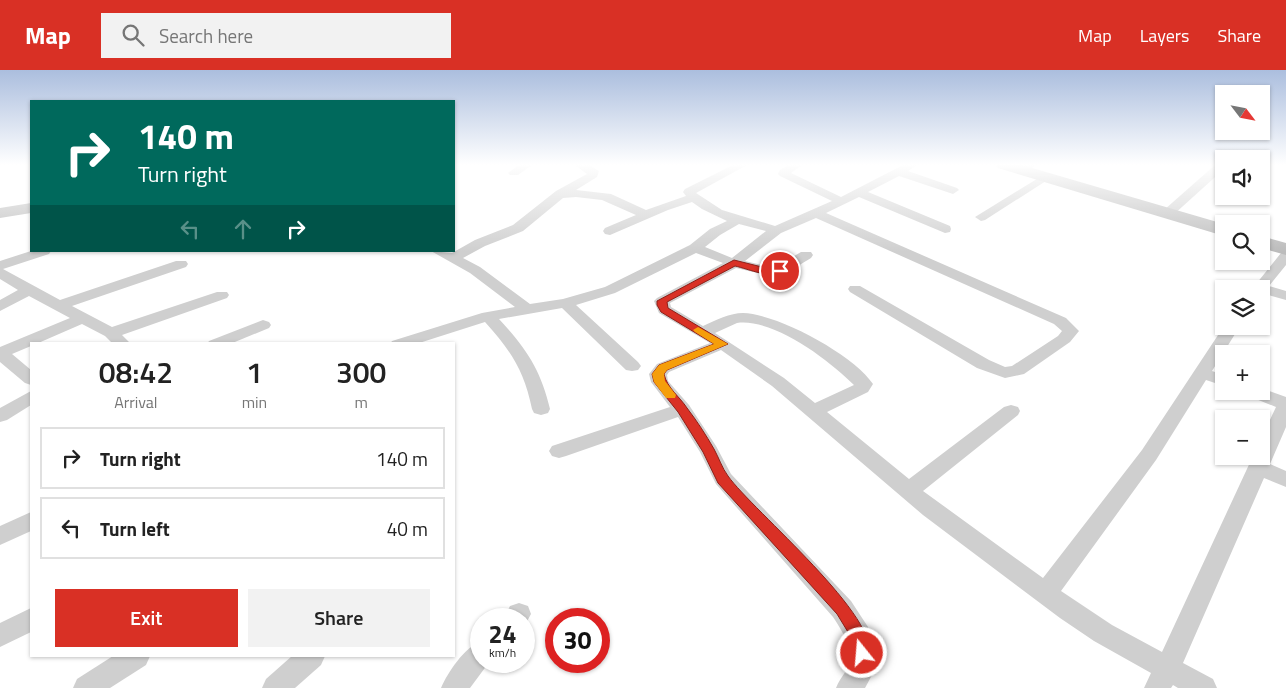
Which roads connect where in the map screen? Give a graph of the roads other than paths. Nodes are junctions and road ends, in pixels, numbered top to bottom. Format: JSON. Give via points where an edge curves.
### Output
{"nodes":[{"id":1,"x":560,"y":194,"type":"edge"},
{"id":2,"x":592,"y":194,"type":"edge"},
{"id":3,"x":690,"y":194,"type":"edge"},
{"id":4,"x":826,"y":194,"type":"edge"},
{"id":5,"x":854,"y":194,"type":"edge"},
{"id":6,"x":861,"y":194,"type":"edge"},
{"id":7,"x":1018,"y":194,"type":"edge"},
{"id":8,"x":1107,"y":194,"type":"edge"},
{"id":9,"x":1117,"y":194,"type":"edge"},
{"id":10,"x":1190,"y":194,"type":"edge"},
{"id":11,"x":693,"y":198,"type":"junction"},
{"id":12,"x":30,"y":201,"type":"edge"},
{"id":13,"x":841,"y":201,"type":"junction"},
{"id":14,"x":0,"y":207,"type":"edge"},
{"id":15,"x":30,"y":208,"type":"edge"},
{"id":16,"x":1171,"y":211,"type":"junction"},
{"id":17,"x":816,"y":213,"type":"junction"},
{"id":18,"x":0,"y":214,"type":"edge"},
{"id":19,"x":646,"y":215,"type":"junction"},
{"id":20,"x":981,"y":217,"type":"dead end"},
{"id":21,"x":738,"y":220,"type":"junction"},
{"id":22,"x":1215,"y":222,"type":"edge"},
{"id":23,"x":1215,"y":227,"type":"edge"},
{"id":24,"x":945,"y":229,"type":"dead end"},
{"id":25,"x":776,"y":230,"type":"junction"},
{"id":26,"x":610,"y":231,"type":"dead end"},
{"id":27,"x":1270,"y":239,"type":"edge"},
{"id":28,"x":1286,"y":243,"type":"edge"},
{"id":29,"x":1270,"y":245,"type":"edge"},
{"id":30,"x":695,"y":248,"type":"junction"},
{"id":31,"x":1286,"y":249,"type":"edge"},
{"id":32,"x":41,"y":252,"type":"edge"},
{"id":33,"x":440,"y":252,"type":"edge"},
{"id":34,"x":806,"y":255,"type":"dead end"},
{"id":35,"x":1286,"y":256,"type":"edge"},
{"id":36,"x":452,"y":258,"type":"junction"},
{"id":37,"x":734,"y":263,"type":"junction"},
{"id":38,"x":181,"y":264,"type":"dead end"},
{"id":39,"x":0,"y":266,"type":"edge"},
{"id":40,"x":0,"y":273,"type":"edge"},
{"id":41,"x":1266,"y":280,"type":"edge"},
{"id":42,"x":855,"y":289,"type":"dead end"},
{"id":43,"x":29,"y":290,"type":"junction"},
{"id":44,"x":1270,"y":291,"type":"edge"},
{"id":45,"x":222,"y":295,"type":"dead end"},
{"id":46,"x":1286,"y":296,"type":"edge"},
{"id":47,"x":565,"y":303,"type":"junction"},
{"id":48,"x":0,"y":306,"type":"edge"},
{"id":49,"x":58,"y":306,"type":"junction"},
{"id":50,"x":527,"y":309,"type":"junction"},
{"id":51,"x":488,"y":316,"type":"junction"},
{"id":52,"x":82,"y":318,"type":"junction"},
{"id":53,"x":263,"y":325,"type":"dead end"},
{"id":54,"x":703,"y":332,"type":"junction"},
{"id":55,"x":111,"y":333,"type":"junction"},
{"id":56,"x":1226,"y":335,"type":"edge"},
{"id":57,"x":121,"y":342,"type":"edge"},
{"id":58,"x":220,"y":342,"type":"edge"},
{"id":59,"x":404,"y":342,"type":"edge"},
{"id":60,"x":722,"y":344,"type":"junction"},
{"id":61,"x":0,"y":353,"type":"edge"},
{"id":62,"x":632,"y":366,"type":"dead end"},
{"id":63,"x":1202,"y":373,"type":"junction"},
{"id":64,"x":30,"y":378,"type":"edge"},
{"id":65,"x":1215,"y":378,"type":"edge"},
{"id":66,"x":30,"y":398,"type":"edge"},
{"id":67,"x":1270,"y":398,"type":"edge"},
{"id":68,"x":1286,"y":405,"type":"edge"},
{"id":69,"x":541,"y":409,"type":"dead end"},
{"id":70,"x":682,"y":409,"type":"junction"},
{"id":71,"x":814,"y":411,"type":"junction"},
{"id":72,"x":1011,"y":411,"type":"dead end"},
{"id":73,"x":0,"y":416,"type":"edge"},
{"id":74,"x":559,"y":450,"type":"dead end"},
{"id":75,"x":1259,"y":468,"type":"junction"},
{"id":76,"x":1286,"y":479,"type":"edge"},
{"id":77,"x":908,"y":492,"type":"junction"},
{"id":78,"x":30,"y":521,"type":"edge"},
{"id":79,"x":0,"y":536,"type":"edge"},
{"id":80,"x":1046,"y":593,"type":"junction"},
{"id":81,"x":30,"y":620,"type":"edge"},
{"id":82,"x":0,"y":636,"type":"edge"},
{"id":83,"x":135,"y":657,"type":"edge"},
{"id":84,"x":311,"y":657,"type":"edge"},
{"id":85,"x":470,"y":667,"type":"edge"},
{"id":86,"x":1168,"y":668,"type":"junction"},
{"id":87,"x":86,"y":688,"type":"edge"},
{"id":88,"x":275,"y":688,"type":"edge"},
{"id":89,"x":454,"y":688,"type":"edge"},
{"id":90,"x":849,"y":688,"type":"edge"},
{"id":91,"x":1157,"y":688,"type":"edge"},
{"id":92,"x":1204,"y":688,"type":"edge"}],
"edges":[{"from":1,"to":36,"type":"street","via":[[518,228]]},
{"from":2,"to":19,"type":"street","via":[[611,198]]},
{"from":3,"to":11,"type":"street"},
{"from":4,"to":13,"type":"street"},
{"from":5,"to":13,"type":"street"},
{"from":6,"to":24,"type":"street"},
{"from":7,"to":20,"type":"street"},
{"from":8,"to":16,"type":"street"},
{"from":9,"to":16,"type":"street"},
{"from":10,"to":16,"type":"street"},
{"from":11,"to":19,"type":"street"},
{"from":11,"to":21,"type":"street"},
{"from":12,"to":14,"type":"street"},
{"from":13,"to":17,"type":"street"},
{"from":15,"to":18,"type":"street"},
{"from":16,"to":22,"type":"street"},
{"from":16,"to":23,"type":"street"},
{"from":17,"to":25,"type":"street"},
{"from":17,"to":42,"type":"street","via":[[1060,321],[1072,331],[1018,370],[1003,373]]},
{"from":19,"to":26,"type":"street"},
{"from":21,"to":25,"type":"street"},
{"from":21,"to":30,"type":"street"},
{"from":25,"to":37,"type":"street"},
{"from":27,"to":28,"type":"street"},
{"from":29,"to":31,"type":"street"},
{"from":30,"to":37,"type":"street"},
{"from":30,"to":47,"type":"street","via":[[610,290]]},
{"from":32,"to":39,"type":"street"},
{"from":33,"to":36,"type":"street"},
{"from":34,"to":37,"type":"street","via":[[774,272]]},
{"from":35,"to":41,"type":"street"},
{"from":36,"to":50,"type":"street","via":[[490,280]]},
{"from":37,"to":54,"type":"street","via":[[662,301],[664,310]]},
{"from":38,"to":49,"type":"street"},
{"from":40,"to":43,"type":"street"},
{"from":43,"to":48,"type":"street"},
{"from":43,"to":49,"type":"street"},
{"from":44,"to":46,"type":"street"},
{"from":45,"to":55,"type":"street"},
{"from":47,"to":50,"type":"street"},
{"from":47,"to":62,"type":"street"},
{"from":49,"to":52,"type":"street"},
{"from":50,"to":51,"type":"street"},
{"from":51,"to":59,"type":"street"},
{"from":51,"to":69,"type":"street","via":[[524,360],[534,380]]},
{"from":52,"to":55,"type":"street"},
{"from":52,"to":61,"type":"street"},
{"from":53,"to":58,"type":"street"},
{"from":54,"to":60,"type":"street"},
{"from":54,"to":71,"type":"street","via":[[742,318],[764,322],[826,353],[864,384],[862,388]]},
{"from":55,"to":57,"type":"street"},
{"from":56,"to":63,"type":"street"},
{"from":60,"to":70,"type":"street","via":[[663,368],[658,374],[660,382]]},
{"from":60,"to":71,"type":"street"},
{"from":61,"to":64,"type":"street"},
{"from":63,"to":65,"type":"street"},
{"from":63,"to":80,"type":"street","via":[[1149,455]]},
{"from":66,"to":73,"type":"street"},
{"from":67,"to":68,"type":"street"},
{"from":68,"to":75,"type":"street"},
{"from":70,"to":74,"type":"street"},
{"from":70,"to":90,"type":"street","via":[[723,479],[842,609],[859,635],[862,653],[859,676]]},
{"from":71,"to":77,"type":"street"},
{"from":72,"to":77,"type":"street"},
{"from":75,"to":76,"type":"street"},
{"from":75,"to":86,"type":"street"},
{"from":77,"to":80,"type":"street"},
{"from":78,"to":79,"type":"street"},
{"from":80,"to":86,"type":"street","via":[[1103,633]]},
{"from":81,"to":82,"type":"street"},
{"from":83,"to":87,"type":"street"},
{"from":84,"to":88,"type":"street"},
{"from":85,"to":89,"type":"street"},
{"from":86,"to":91,"type":"street"},
{"from":86,"to":92,"type":"street"}]}
